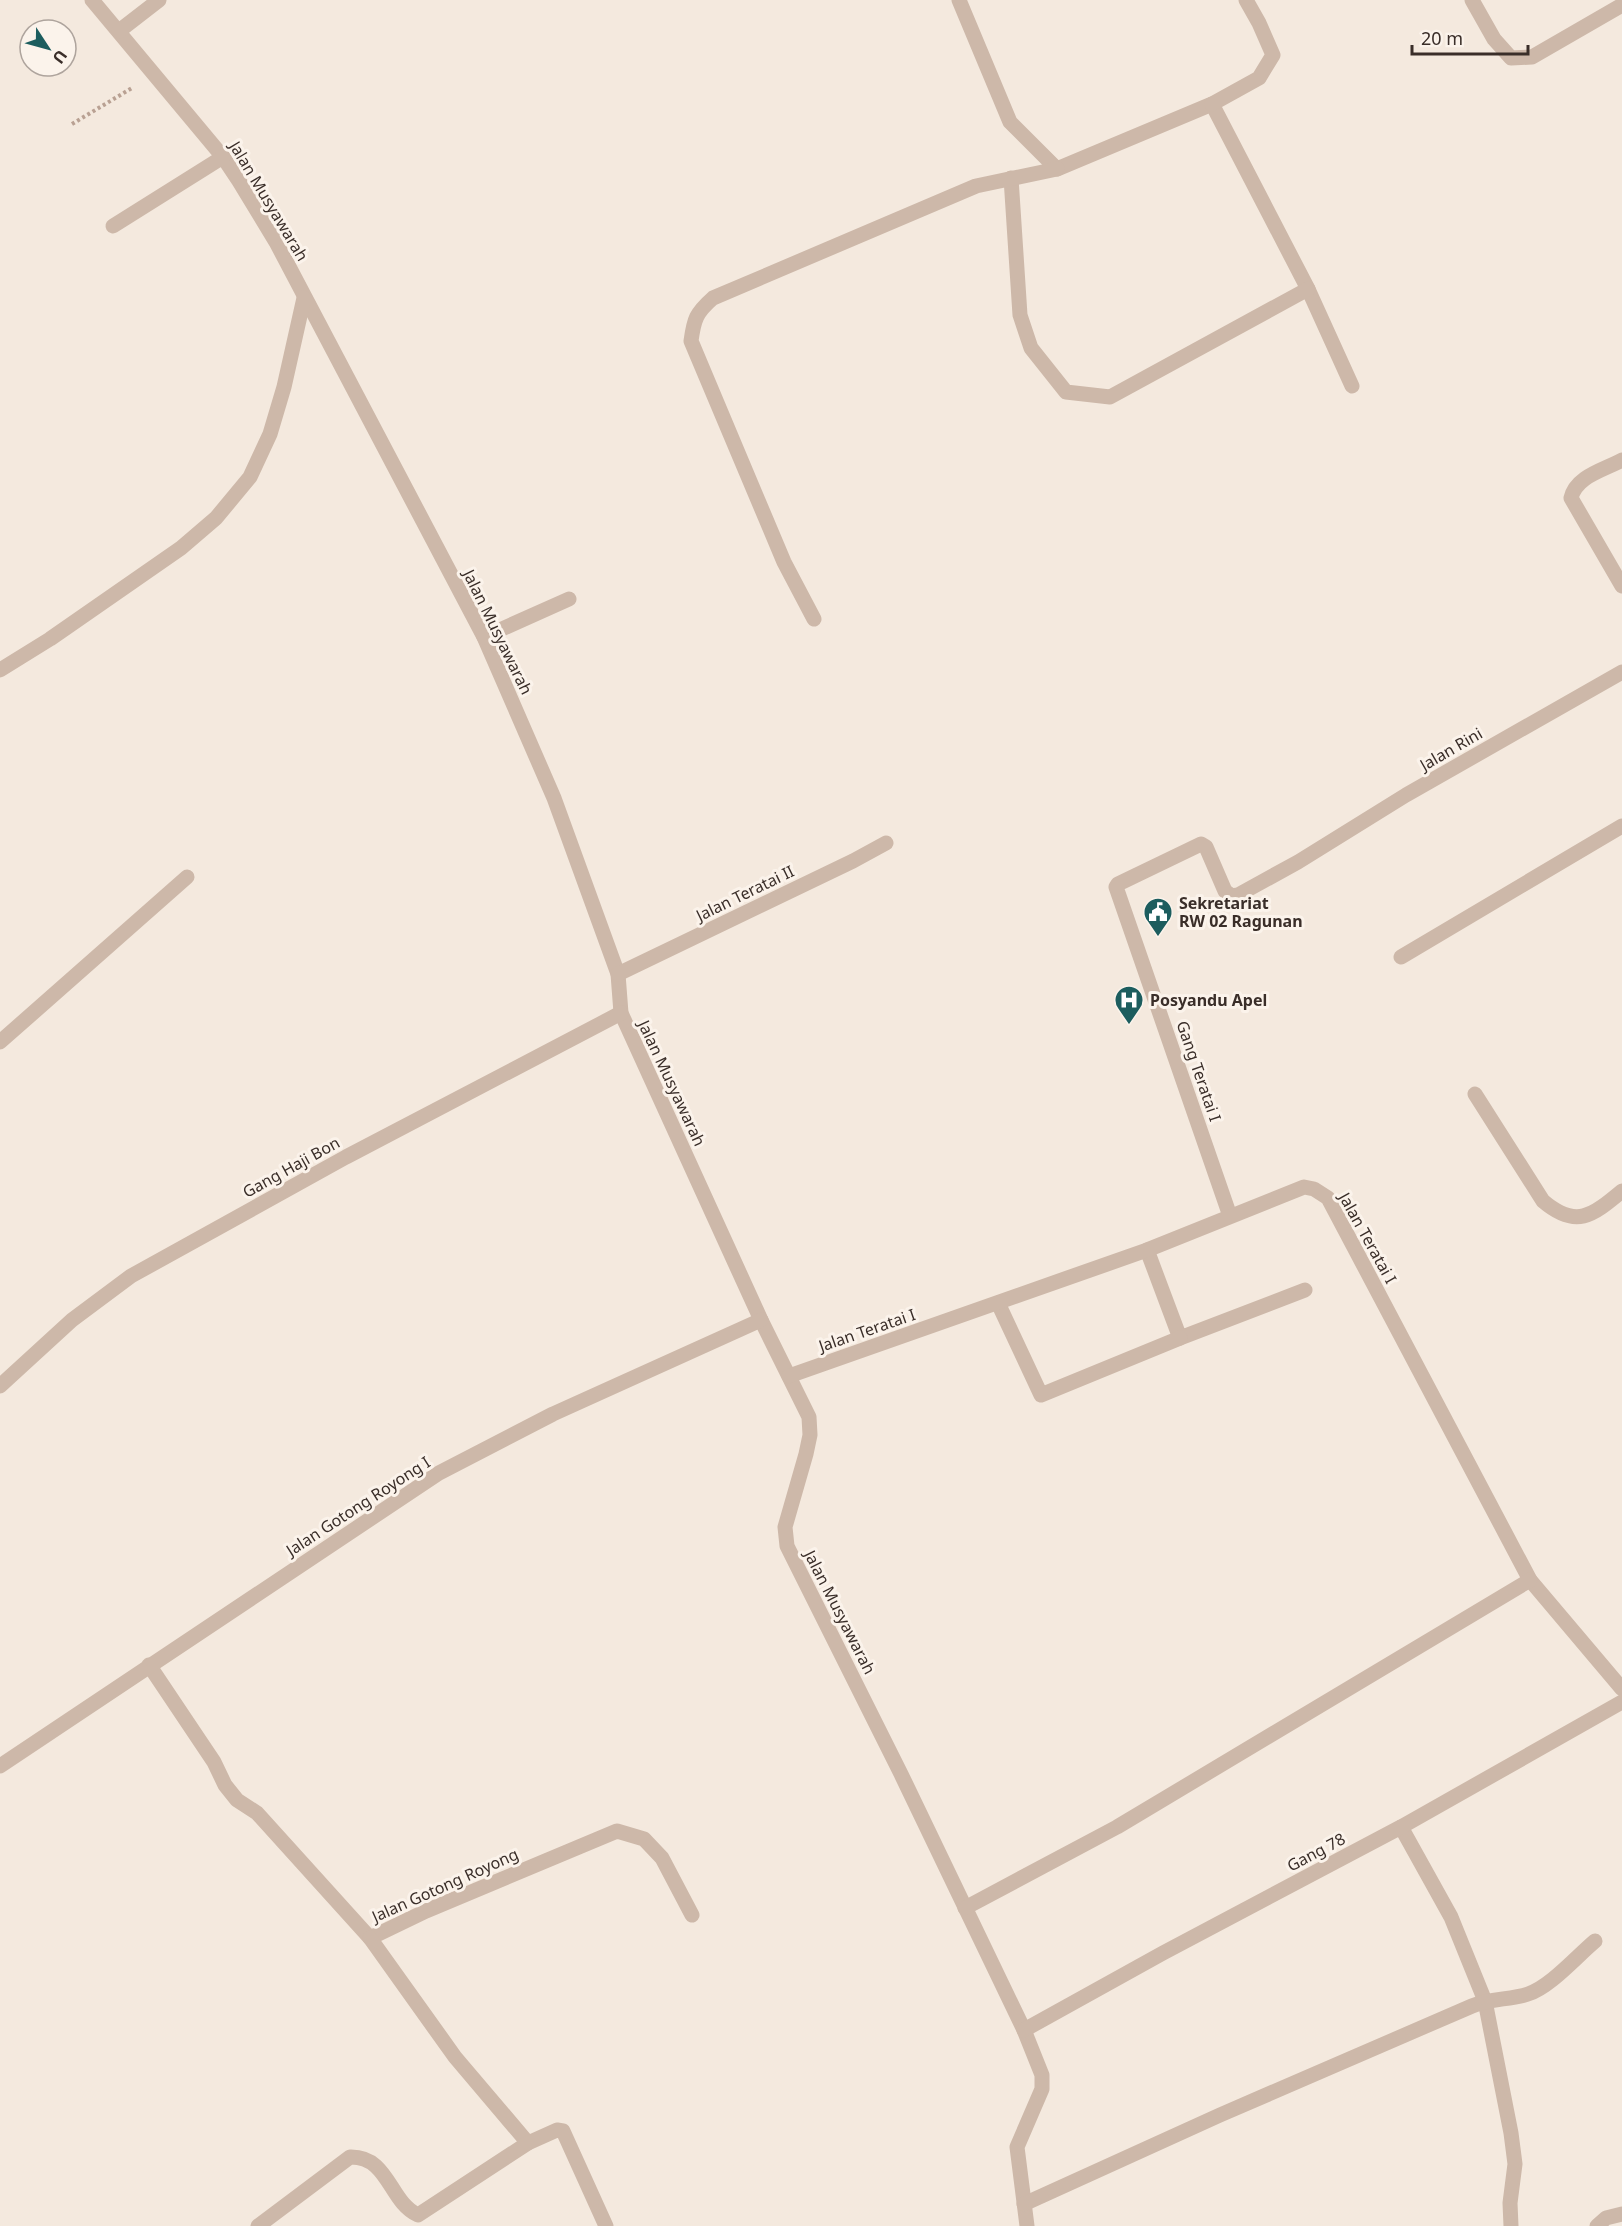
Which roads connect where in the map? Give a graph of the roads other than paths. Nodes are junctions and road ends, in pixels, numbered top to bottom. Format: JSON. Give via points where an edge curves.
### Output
{"nodes":[{"id":1,"x":92,"y":0,"type":"edge"},
{"id":2,"x":159,"y":0,"type":"edge"},
{"id":3,"x":959,"y":0,"type":"edge"},
{"id":4,"x":1246,"y":0,"type":"edge"},
{"id":5,"x":1472,"y":0,"type":"edge"},
{"id":6,"x":1622,"y":5,"type":"edge"},
{"id":7,"x":119,"y":31,"type":"junction"},
{"id":8,"x":1212,"y":104,"type":"junction"},
{"id":9,"x":223,"y":157,"type":"junction"},
{"id":10,"x":1057,"y":169,"type":"junction"},
{"id":11,"x":1011,"y":178,"type":"junction"},
{"id":12,"x":113,"y":226,"type":"dead end"},
{"id":13,"x":1308,"y":290,"type":"junction"},
{"id":14,"x":304,"y":298,"type":"junction"},
{"id":15,"x":1352,"y":386,"type":"dead end"},
{"id":16,"x":1622,"y":460,"type":"edge"},
{"id":17,"x":1622,"y":586,"type":"edge"},
{"id":18,"x":569,"y":599,"type":"dead end"},
{"id":19,"x":813,"y":619,"type":"dead end"},
{"id":20,"x":484,"y":637,"type":"junction"},
{"id":21,"x":0,"y":670,"type":"edge"},
{"id":22,"x":1621,"y":675,"type":"edge"},
{"id":23,"x":1622,"y":826,"type":"edge"},
{"id":24,"x":886,"y":843,"type":"dead end"},
{"id":25,"x":1298,"y":862,"type":"joint"},
{"id":26,"x":188,"y":877,"type":"dead end"},
{"id":27,"x":1401,"y":957,"type":"dead end"},
{"id":28,"x":618,"y":974,"type":"junction"},
{"id":29,"x":621,"y":1013,"type":"junction"},
{"id":30,"x":0,"y":1042,"type":"edge"},
{"id":31,"x":1475,"y":1094,"type":"dead end"},
{"id":32,"x":1622,"y":1191,"type":"edge"},
{"id":33,"x":1230,"y":1216,"type":"junction"},
{"id":34,"x":1147,"y":1250,"type":"junction"},
{"id":35,"x":1305,"y":1290,"type":"dead end"},
{"id":36,"x":998,"y":1303,"type":"junction"},
{"id":37,"x":761,"y":1320,"type":"junction"},
{"id":38,"x":1180,"y":1338,"type":"junction"},
{"id":39,"x":789,"y":1376,"type":"junction"},
{"id":40,"x":0,"y":1386,"type":"edge"},
{"id":41,"x":1530,"y":1580,"type":"junction"},
{"id":42,"x":149,"y":1665,"type":"junction"},
{"id":43,"x":1622,"y":1689,"type":"edge"},
{"id":44,"x":1622,"y":1702,"type":"edge"},
{"id":45,"x":0,"y":1766,"type":"edge"},
{"id":46,"x":1401,"y":1827,"type":"junction"},
{"id":47,"x":965,"y":1908,"type":"junction"},
{"id":48,"x":693,"y":1915,"type":"dead end"},
{"id":49,"x":370,"y":1938,"type":"junction"},
{"id":50,"x":1595,"y":1941,"type":"dead end"},
{"id":51,"x":1485,"y":2001,"type":"junction"},
{"id":52,"x":1024,"y":2030,"type":"junction"},
{"id":53,"x":528,"y":2143,"type":"junction"},
{"id":54,"x":1024,"y":2204,"type":"junction"},
{"id":55,"x":1622,"y":2214,"type":"edge"},
{"id":56,"x":258,"y":2226,"type":"edge"},
{"id":57,"x":606,"y":2226,"type":"edge"},
{"id":58,"x":1027,"y":2226,"type":"edge"},
{"id":59,"x":1510,"y":2226,"type":"edge"},
{"id":60,"x":1597,"y":2226,"type":"edge"}],
"edges":[{"from":1,"to":7,"type":"street","name":"Jalan Musyawarah"},
{"from":2,"to":7,"type":"street"},
{"from":3,"to":10,"type":"street","via":[[1010,122]]},
{"from":4,"to":8,"type":"street","via":[[1273,55],[1259,78]]},
{"from":5,"to":6,"type":"street","via":[[1494,39],[1511,58],[1532,57]]},
{"from":7,"to":9,"type":"street","name":"Jalan Musyawarah"},
{"from":8,"to":10,"type":"street"},
{"from":8,"to":13,"type":"street"},
{"from":9,"to":12,"type":"street"},
{"from":9,"to":14,"type":"street","name":"Jalan Musyawarah","via":[[276,242]]},
{"from":10,"to":11,"type":"street"},
{"from":11,"to":13,"type":"street","via":[[1020,315],[1030,348],[1066,392],[1110,397]]},
{"from":11,"to":19,"type":"street","via":[[976,186],[713,298],[699,310],[694,321],[691,341],[784,562]]},
{"from":13,"to":15,"type":"street"},
{"from":14,"to":20,"type":"street","name":"Jalan Musyawarah"},
{"from":14,"to":21,"type":"street","via":[[270,434],[250,477],[216,518],[181,548]]},
{"from":16,"to":17,"type":"street","via":[[1578,482],[1571,498]]},
{"from":18,"to":20,"type":"street"},
{"from":20,"to":28,"type":"street","name":"Jalan Musyawarah","via":[[554,798]]},
{"from":22,"to":25,"type":"street","name":"Jalan Rini","via":[[1406,795]]},
{"from":23,"to":27,"type":"street"},
{"from":24,"to":28,"type":"street","name":"Jalan Teratai II"},
{"from":25,"to":33,"type":"street","name":"Gang Teratai I","via":[[1232,896],[1225,891],[1206,847],[1201,844],[1122,880],[1116,887]]},
{"from":26,"to":30,"type":"street"},
{"from":28,"to":29,"type":"street","name":"Jalan Musyawarah"},
{"from":29,"to":37,"type":"street","name":"Jalan Musyawarah"},
{"from":29,"to":40,"type":"street","name":"Gang Haji Bon","via":[[131,1276],[72,1320]]},
{"from":31,"to":32,"type":"street","via":[[1543,1201],[1557,1213],[1580,1218]]},
{"from":33,"to":34,"type":"street","name":"Jalan Teratai I"},
{"from":33,"to":41,"type":"street","name":"Jalan Teratai I","via":[[1304,1187],[1328,1198]]},
{"from":34,"to":36,"type":"street","name":"Jalan Teratai I"},
{"from":34,"to":38,"type":"street"},
{"from":35,"to":38,"type":"street"},
{"from":36,"to":38,"type":"street","via":[[1041,1395]]},
{"from":36,"to":39,"type":"street","name":"Jalan Teratai I"},
{"from":37,"to":39,"type":"street","name":"Jalan Musyawarah"},
{"from":37,"to":42,"type":"street","name":"Jalan Gotong Royong I","via":[[553,1414],[439,1473]]},
{"from":39,"to":47,"type":"street","name":"Jalan Musyawarah","via":[[809,1417],[810,1435],[785,1527],[787,1545]]},
{"from":41,"to":43,"type":"street","name":"Jalan Teratai I"},
{"from":41,"to":47,"type":"street","via":[[1117,1827]]},
{"from":42,"to":45,"type":"street","name":"Jalan Gotong Royong I"},
{"from":42,"to":49,"type":"street","name":"Jalan Gotong Royong","via":[[231,1793],[257,1813]]},
{"from":44,"to":46,"type":"street","name":"Gang 78"},
{"from":46,"to":51,"type":"street","via":[[1450,1917]]},
{"from":46,"to":52,"type":"street","name":"Gang 78"},
{"from":47,"to":52,"type":"street","name":"Jalan Musyawarah"},
{"from":48,"to":49,"type":"street","name":"Jalan Gotong Royong","via":[[662,1858],[644,1839],[617,1831]]},
{"from":49,"to":53,"type":"street","via":[[455,2057]]},
{"from":50,"to":51,"type":"street","via":[[1529,1994]]},
{"from":51,"to":54,"type":"street"},
{"from":51,"to":59,"type":"street","via":[[1515,2164]]},
{"from":52,"to":54,"type":"street","name":"Jalan Musyawarah","via":[[1042,2075],[1042,2089],[1017,2147]]},
{"from":53,"to":56,"type":"street","via":[[418,2215],[408,2209],[370,2161],[350,2157]]},
{"from":53,"to":57,"type":"street","via":[[551,2131],[563,2131]]},
{"from":54,"to":58,"type":"street","name":"Jalan Musyawarah"},
{"from":55,"to":60,"type":"street","via":[[1606,2218]]}]}
